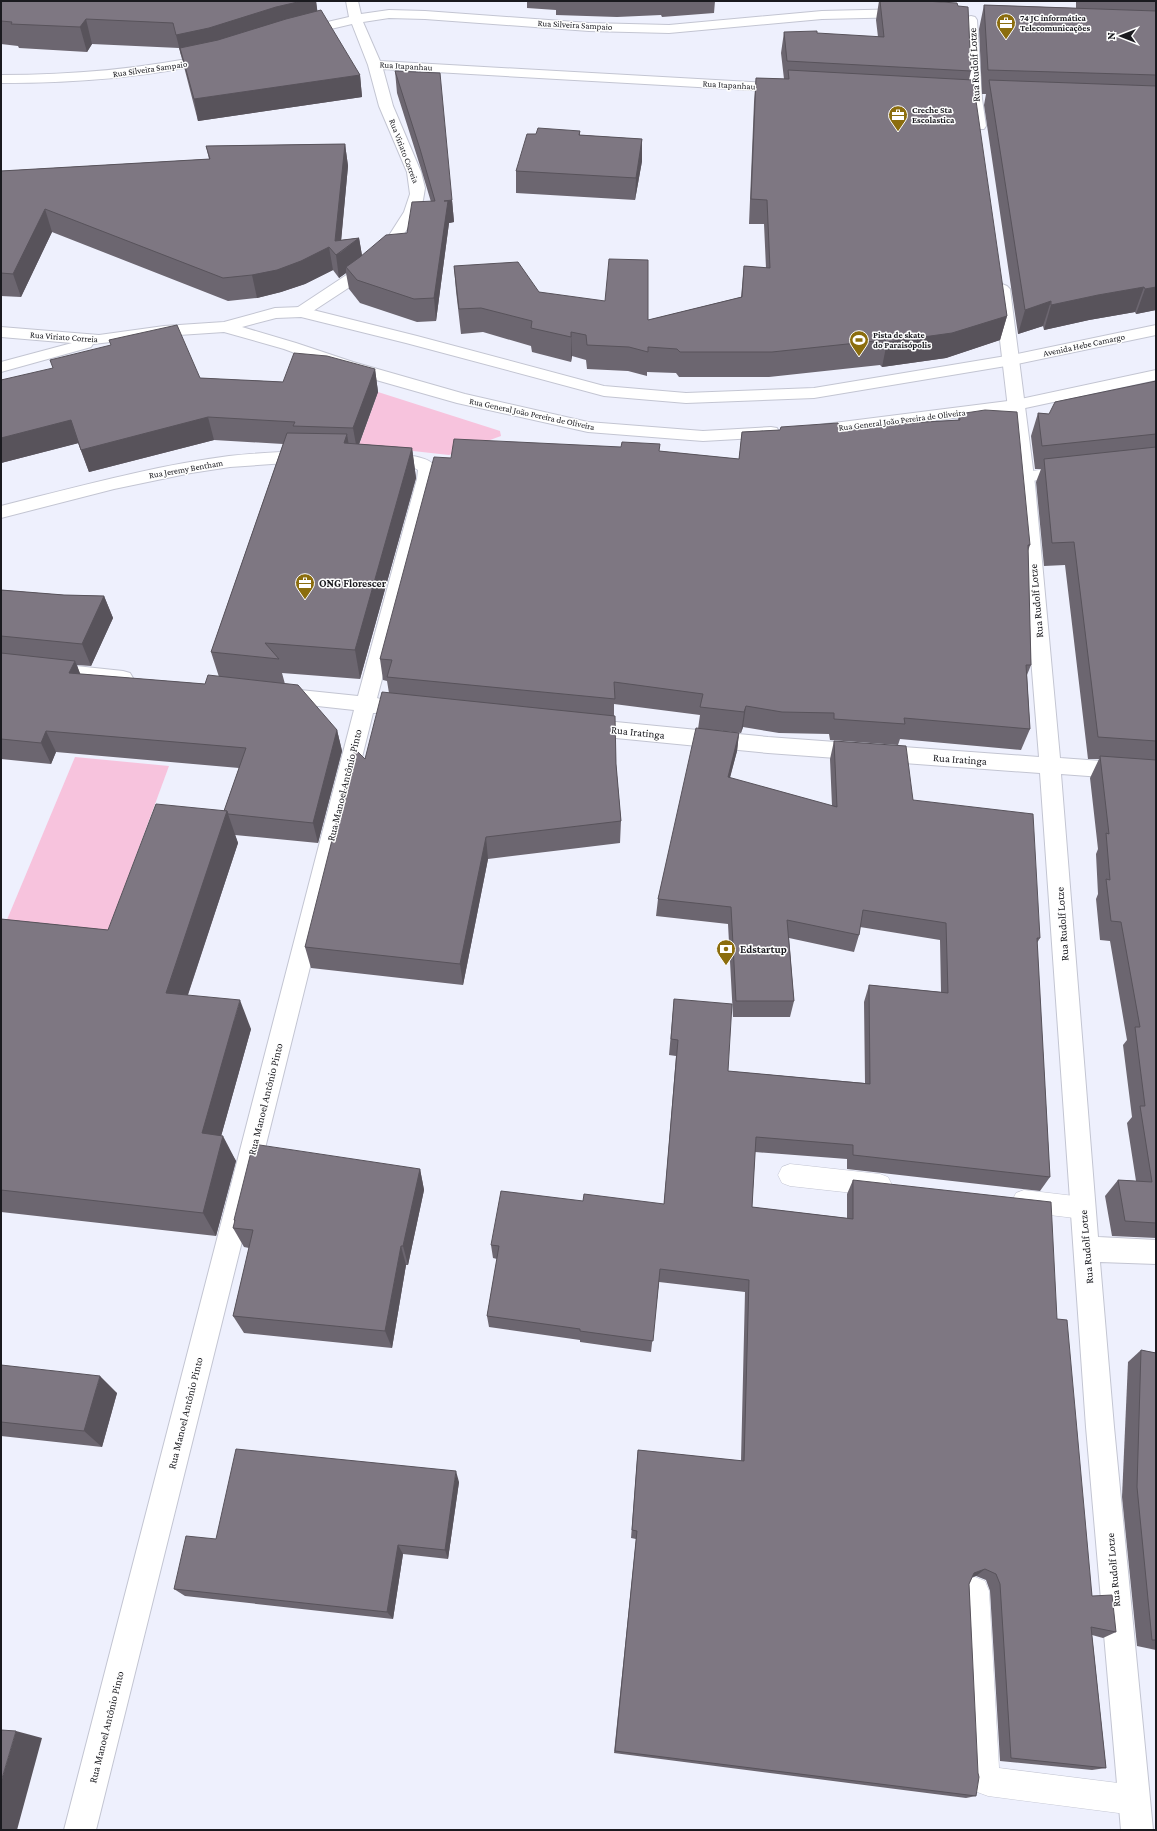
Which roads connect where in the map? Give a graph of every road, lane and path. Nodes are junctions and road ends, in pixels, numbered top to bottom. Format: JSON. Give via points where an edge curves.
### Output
{"nodes":[{"id":1,"x":352,"y":1,"type":"edge"},
{"id":2,"x":895,"y":1,"type":"edge"},
{"id":3,"x":903,"y":13,"type":"junction"},
{"id":4,"x":917,"y":14,"type":"edge"},
{"id":5,"x":356,"y":19,"type":"junction"},
{"id":6,"x":971,"y":20,"type":"dead end"},
{"id":7,"x":292,"y":35,"type":"edge"},
{"id":8,"x":224,"y":54,"type":"edge"},
{"id":9,"x":375,"y":65,"type":"junction"},
{"id":10,"x":1,"y":78,"type":"edge"},
{"id":11,"x":796,"y":88,"type":"edge"},
{"id":12,"x":982,"y":146,"type":"edge"},
{"id":13,"x":1000,"y":272,"type":"edge"},
{"id":14,"x":301,"y":312,"type":"junction"},
{"id":15,"x":225,"y":327,"type":"junction"},
{"id":16,"x":1156,"y":330,"type":"edge"},
{"id":17,"x":1,"y":332,"type":"edge"},
{"id":18,"x":99,"y":340,"type":"junction"},
{"id":19,"x":1012,"y":360,"type":"junction"},
{"id":20,"x":1,"y":367,"type":"edge"},
{"id":21,"x":1156,"y":375,"type":"edge"},
{"id":22,"x":1016,"y":405,"type":"junction"},
{"id":23,"x":813,"y":430,"type":"edge"},
{"id":24,"x":789,"y":431,"type":"edge"},
{"id":25,"x":328,"y":457,"type":"edge"},
{"id":26,"x":371,"y":458,"type":"edge"},
{"id":27,"x":1085,"y":469,"type":"edge"},
{"id":28,"x":1025,"y":476,"type":"junction"},
{"id":29,"x":1,"y":512,"type":"edge"},
{"id":30,"x":1,"y":665,"type":"edge"},
{"id":31,"x":143,"y":680,"type":"edge"},
{"id":32,"x":262,"y":693,"type":"edge"},
{"id":33,"x":365,"y":705,"type":"junction"},
{"id":34,"x":396,"y":708,"type":"edge"},
{"id":35,"x":570,"y":725,"type":"edge"},
{"id":36,"x":1050,"y":765,"type":"junction"},
{"id":37,"x":1156,"y":773,"type":"edge"},
{"id":38,"x":790,"y":1175,"type":"dead end"},
{"id":39,"x":901,"y":1188,"type":"edge"},
{"id":40,"x":1004,"y":1199,"type":"edge"},
{"id":41,"x":1083,"y":1208,"type":"junction"},
{"id":42,"x":1086,"y":1249,"type":"junction"},
{"id":43,"x":1156,"y":1252,"type":"edge"},
{"id":44,"x":975,"y":1591,"type":"edge"},
{"id":45,"x":1134,"y":1800,"type":"junction"},
{"id":46,"x":80,"y":1830,"type":"edge"},
{"id":47,"x":1137,"y":1830,"type":"edge"}],
"edges":[{"from":1,"to":5,"type":"street","name":"Rua Viriato Correia"},
{"from":2,"to":3,"type":"street"},
{"from":3,"to":4,"type":"street","name":"Rua Silveira Sampaio"},
{"from":3,"to":5,"type":"street","name":"Rua Silveira Sampaio","via":[[822,15],[668,29],[589,27],[425,15],[389,14]]},
{"from":5,"to":7,"type":"street","name":"Rua Silveira Sampaio"},
{"from":5,"to":9,"type":"street","name":"Rua Viriato Correia"},
{"from":6,"to":12,"type":"street","name":"Rua Rudolf Lotze","via":[[975,99]]},
{"from":8,"to":10,"type":"street","name":"Rua Silveira Sampaio","via":[[171,67],[121,74],[68,78]]},
{"from":9,"to":11,"type":"street","name":"Rua Itapanhau"},
{"from":9,"to":14,"type":"street","name":"Rua Viriato Correia","via":[[386,106],[417,182],[416,205],[386,251]]},
{"from":13,"to":19,"type":"street","name":"Rua Rudolf Lotze"},
{"from":14,"to":15,"type":"street","name":"Rua Viriato Correia","via":[[274,313]]},
{"from":14,"to":19,"type":"street","via":[[604,391],[686,398],[814,393]]},
{"from":15,"to":18,"type":"street","name":"Rua Viriato Correia"},
{"from":15,"to":24,"type":"street","name":"Rua General João Pereira de Oliveira","via":[[347,366],[463,399],[588,427],[703,436]]},
{"from":16,"to":19,"type":"street","name":"Avenida Hebe Camargo"},
{"from":17,"to":18,"type":"street","name":"Rua Viriato Correia"},
{"from":18,"to":20,"type":"street"},
{"from":19,"to":22,"type":"street","name":"Rua Rudolf Lotze"},
{"from":21,"to":22,"type":"street"},
{"from":22,"to":23,"type":"street","name":"Rua General João Pereira de Oliveira"},
{"from":22,"to":28,"type":"street","name":"Rua Rudolf Lotze"},
{"from":25,"to":29,"type":"street","name":"Rua Jeremy Bentham","via":[[222,462],[161,473]]},
{"from":26,"to":33,"type":"street","name":"Rua Manoel Antônio Pinto","via":[[418,462],[428,471]]},
{"from":27,"to":28,"type":"lane"},
{"from":28,"to":36,"type":"street","name":"Rua Rudolf Lotze"},
{"from":30,"to":31,"type":"street"},
{"from":32,"to":33,"type":"street"},
{"from":33,"to":34,"type":"street"},
{"from":33,"to":46,"type":"street","name":"Rua Manoel Antônio Pinto"},
{"from":35,"to":36,"type":"street","name":"Rua Iratinga","via":[[768,745]]},
{"from":36,"to":37,"type":"street","name":"Rua Iratinga"},
{"from":36,"to":41,"type":"street","name":"Rua Rudolf Lotze"},
{"from":38,"to":39,"type":"lane"},
{"from":40,"to":41,"type":"lane"},
{"from":41,"to":42,"type":"street","name":"Rua Rudolf Lotze"},
{"from":42,"to":43,"type":"street"},
{"from":42,"to":45,"type":"street","name":"Rua Rudolf Lotze"},
{"from":44,"to":45,"type":"lane","via":[[984,1775],[988,1781]]},
{"from":45,"to":47,"type":"street","name":"Rua Rudolf Lotze"}]}
